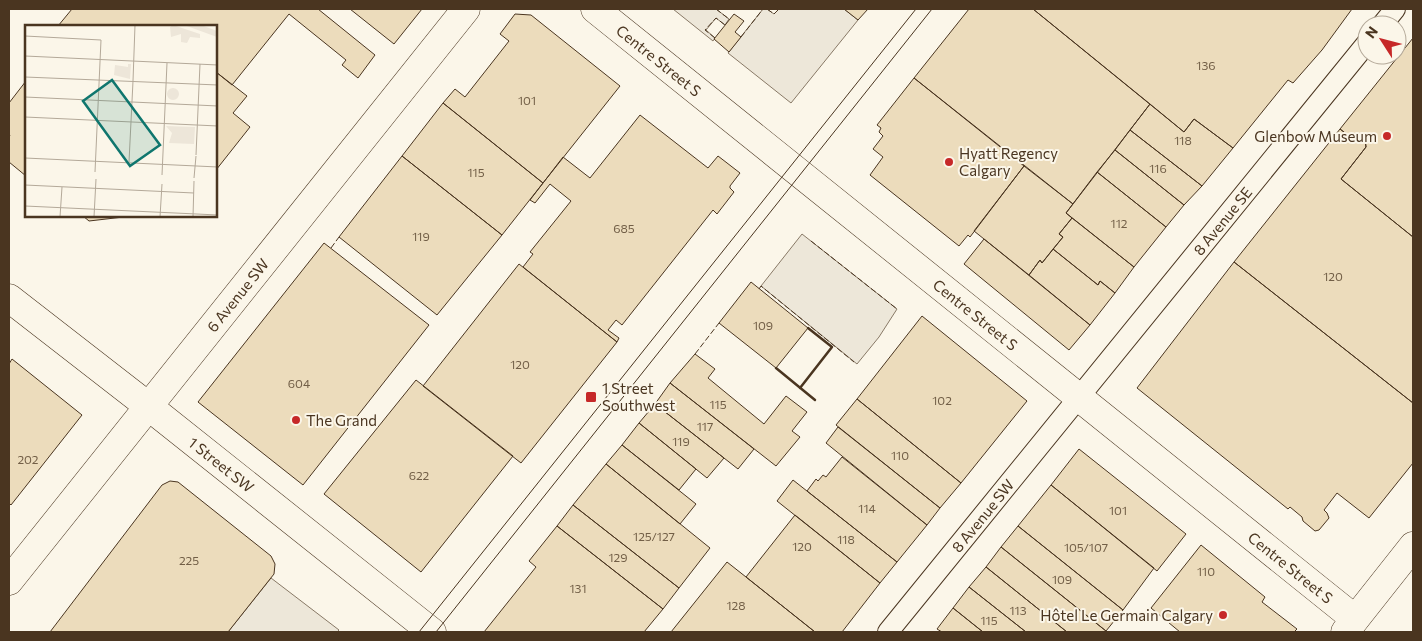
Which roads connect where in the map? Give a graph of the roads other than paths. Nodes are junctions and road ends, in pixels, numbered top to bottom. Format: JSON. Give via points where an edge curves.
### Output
{"nodes":[{"id":1,"x":466,"y":9,"type":"edge"},
{"id":2,"x":595,"y":9,"type":"edge"},
{"id":3,"x":1357,"y":56,"type":"edge"},
{"id":4,"x":9,"y":298,"type":"edge"},
{"id":5,"x":1078,"y":398,"type":"junction"},
{"id":6,"x":148,"y":406,"type":"junction"},
{"id":7,"x":1413,"y":546,"type":"edge"},
{"id":8,"x":9,"y":581,"type":"edge"},
{"id":9,"x":1350,"y":626,"type":"edge"},
{"id":10,"x":432,"y":632,"type":"edge"},
{"id":11,"x":888,"y":632,"type":"edge"}],
"edges":[{"from":1,"to":6,"type":"street","name":"6 Avenue SW"},
{"from":2,"to":5,"type":"street","name":"Centre Street S"},
{"from":3,"to":5,"type":"street","name":"8 Avenue SE"},
{"from":4,"to":6,"type":"street","name":"1 Street SW"},
{"from":5,"to":9,"type":"street","name":"Centre Street S"},
{"from":5,"to":11,"type":"street","name":"8 Avenue SW"},
{"from":6,"to":8,"type":"street","name":"6 Avenue SW"},
{"from":6,"to":10,"type":"street","name":"1 Street SW"},
{"from":7,"to":9,"type":"street"}]}
